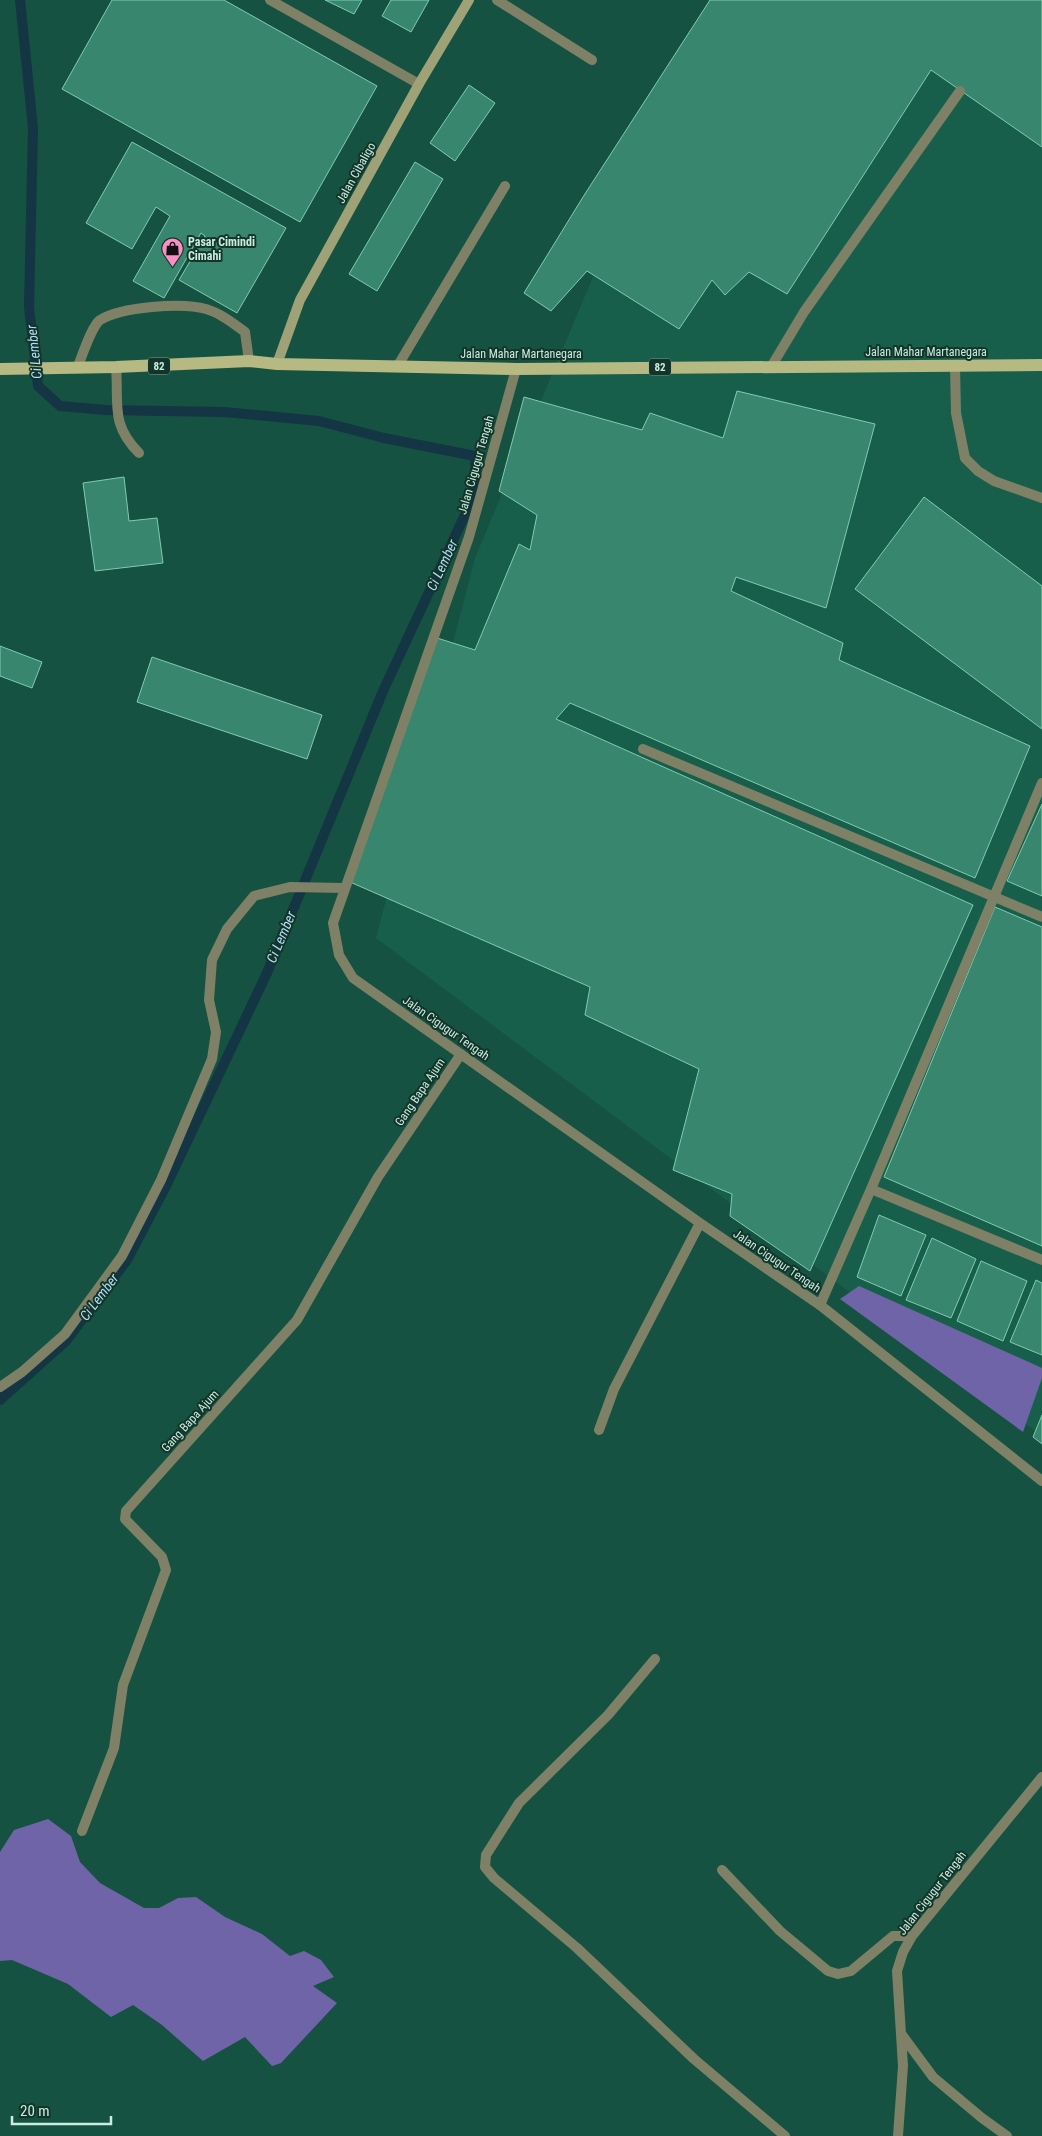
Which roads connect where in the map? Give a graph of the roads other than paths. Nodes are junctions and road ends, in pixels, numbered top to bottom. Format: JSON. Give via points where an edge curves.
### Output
{"nodes":[{"id":1,"x":270,"y":0,"type":"edge"},
{"id":2,"x":469,"y":0,"type":"edge"},
{"id":3,"x":497,"y":0,"type":"edge"},
{"id":4,"x":592,"y":60,"type":"dead end"},
{"id":5,"x":419,"y":84,"type":"junction"},
{"id":6,"x":960,"y":91,"type":"dead end"},
{"id":7,"x":505,"y":186,"type":"dead end"},
{"id":8,"x":249,"y":362,"type":"junction"},
{"id":9,"x":278,"y":364,"type":"junction"},
{"id":10,"x":1042,"y":365,"type":"edge"},
{"id":11,"x":116,"y":367,"type":"junction"},
{"id":12,"x":397,"y":367,"type":"junction"},
{"id":13,"x":771,"y":367,"type":"junction"},
{"id":14,"x":955,"y":367,"type":"junction"},
{"id":15,"x":4,"y":368,"type":"edge"},
{"id":16,"x":77,"y":368,"type":"junction"},
{"id":17,"x":516,"y":369,"type":"junction"},
{"id":18,"x":139,"y":453,"type":"dead end"},
{"id":19,"x":1042,"y":498,"type":"edge"},
{"id":20,"x":643,"y":749,"type":"dead end"},
{"id":21,"x":1042,"y":783,"type":"edge"},
{"id":22,"x":344,"y":888,"type":"junction"},
{"id":23,"x":994,"y":898,"type":"junction"},
{"id":24,"x":1042,"y":917,"type":"edge"},
{"id":25,"x":461,"y":1054,"type":"junction"},
{"id":26,"x":871,"y":1189,"type":"junction"},
{"id":27,"x":700,"y":1223,"type":"junction"},
{"id":28,"x":1042,"y":1260,"type":"edge"},
{"id":29,"x":820,"y":1305,"type":"junction"},
{"id":30,"x":0,"y":1387,"type":"edge"},
{"id":31,"x":599,"y":1430,"type":"dead end"},
{"id":32,"x":1042,"y":1481,"type":"edge"},
{"id":33,"x":655,"y":1659,"type":"dead end"},
{"id":34,"x":1042,"y":1777,"type":"edge"},
{"id":35,"x":82,"y":1831,"type":"dead end"},
{"id":36,"x":722,"y":1870,"type":"dead end"},
{"id":37,"x":912,"y":1936,"type":"junction"},
{"id":38,"x":901,"y":2035,"type":"junction"},
{"id":39,"x":785,"y":2136,"type":"edge"},
{"id":40,"x":898,"y":2136,"type":"edge"},
{"id":41,"x":1007,"y":2136,"type":"edge"}],
"edges":[{"from":1,"to":5,"type":"street"},
{"from":2,"to":5,"type":"main road","name":"Jalan Cibaligo"},
{"from":3,"to":4,"type":"street"},
{"from":5,"to":9,"type":"main road","name":"Jalan Cibaligo","via":[[300,300]]},
{"from":6,"to":13,"type":"street","via":[[804,312]]},
{"from":7,"to":12,"type":"street"},
{"from":8,"to":9,"type":"main road","name":"Jalan Mahar Martanegara","number":"82"},
{"from":8,"to":11,"type":"main road","name":"Jalan Mahar Martanegara","number":"82"},
{"from":8,"to":16,"type":"street","via":[[245,332],[229,320],[206,309],[172,305],[130,310],[100,321]]},
{"from":9,"to":12,"type":"main road","name":"Jalan Mahar Martanegara","number":"82"},
{"from":10,"to":14,"type":"main road","name":"Jalan Mahar Martanegara","number":"82"},
{"from":11,"to":16,"type":"main road","name":"Jalan Mahar Martanegara","number":"82"},
{"from":11,"to":18,"type":"street","via":[[117,412],[125,438]]},
{"from":12,"to":17,"type":"main road","name":"Jalan Mahar Martanegara","number":"82"},
{"from":13,"to":14,"type":"main road","name":"Jalan Mahar Martanegara","number":"82"},
{"from":13,"to":17,"type":"main road","name":"Jalan Mahar Martanegara","number":"82"},
{"from":14,"to":19,"type":"street","via":[[956,413],[965,458],[994,481]]},
{"from":15,"to":16,"type":"main road","name":"Jalan Mahar Martanegara","number":"82"},
{"from":17,"to":22,"type":"street","name":"Jalan Cigugur Tengah","via":[[468,537]]},
{"from":20,"to":23,"type":"street"},
{"from":21,"to":23,"type":"street"},
{"from":22,"to":25,"type":"street","name":"Jalan Cigugur Tengah","via":[[333,924],[339,955],[353,978]]},
{"from":22,"to":30,"type":"street","via":[[290,887],[254,896],[227,929],[212,960],[209,1000],[216,1032],[212,1059],[161,1180],[122,1256],[65,1334]]},
{"from":23,"to":24,"type":"street"},
{"from":23,"to":26,"type":"street"},
{"from":25,"to":27,"type":"street","name":"Jalan Cigugur Tengah"},
{"from":25,"to":35,"type":"street","name":"Gang Bapa Ajum","via":[[378,1177],[297,1320],[126,1511],[125,1519],[162,1558],[166,1570],[123,1685],[114,1748]]},
{"from":26,"to":28,"type":"street"},
{"from":26,"to":29,"type":"street"},
{"from":27,"to":29,"type":"street","name":"Jalan Cigugur Tengah"},
{"from":27,"to":31,"type":"street","via":[[614,1389]]},
{"from":29,"to":32,"type":"street","name":"Jalan Cigugur Tengah"},
{"from":33,"to":39,"type":"street","via":[[608,1714],[519,1803],[486,1856],[485,1867],[633,1998],[694,2059]]},
{"from":34,"to":37,"type":"street","name":"Jalan Cigugur Tengah"},
{"from":36,"to":37,"type":"street","via":[[780,1931],[828,1971],[838,1974],[850,1971],[893,1936]]},
{"from":37,"to":38,"type":"street","name":"Jalan Cigugur Tengah","via":[[897,1972]]},
{"from":38,"to":40,"type":"street","name":"Jalan Cigugur Tengah","via":[[903,2066]]},
{"from":38,"to":41,"type":"street","via":[[933,2077]]}]}
